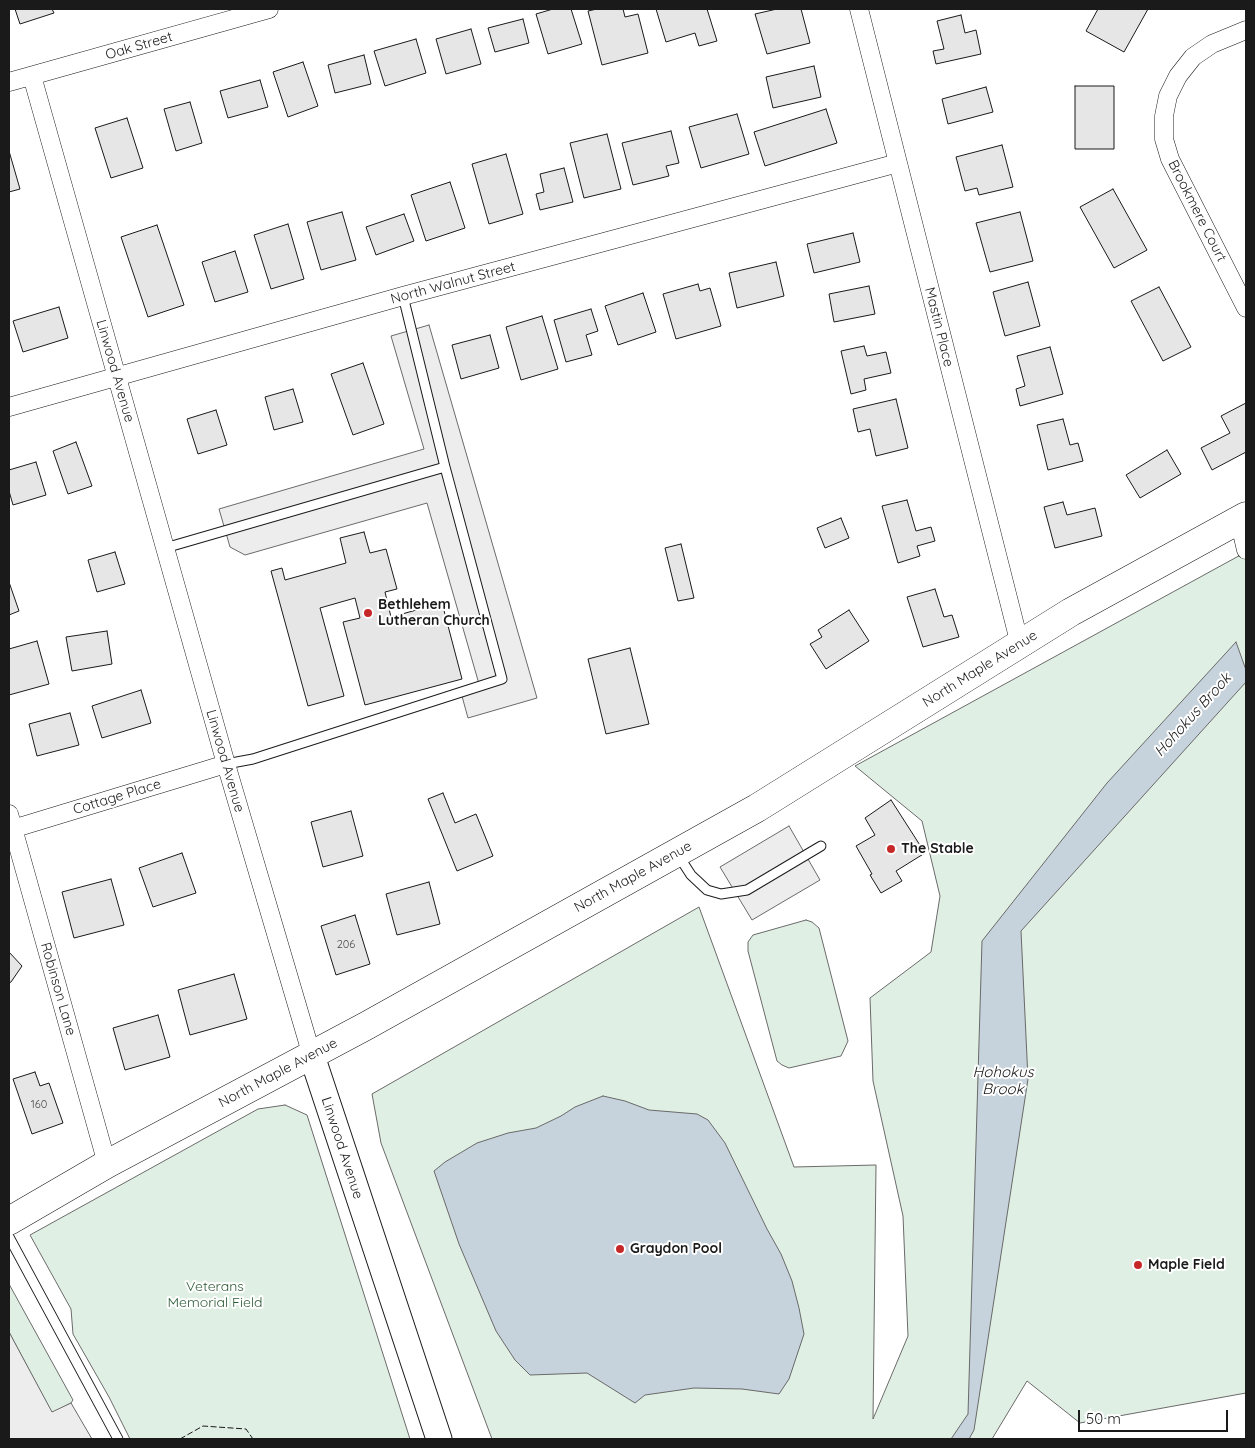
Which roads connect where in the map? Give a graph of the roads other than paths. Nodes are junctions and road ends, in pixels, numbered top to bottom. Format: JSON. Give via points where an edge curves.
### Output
{"nodes":[{"id":1,"x":269,"y":9,"type":"edge"},
{"id":2,"x":859,"y":9,"type":"edge"},
{"id":3,"x":1246,"y":30,"type":"edge"},
{"id":4,"x":32,"y":76,"type":"junction"},
{"id":5,"x":9,"y":82,"type":"edge"},
{"id":6,"x":898,"y":163,"type":"junction"},
{"id":7,"x":403,"y":296,"type":"junction"},
{"id":8,"x":1246,"y":308,"type":"edge"},
{"id":9,"x":116,"y":377,"type":"junction"},
{"id":10,"x":9,"y":407,"type":"edge"},
{"id":11,"x":445,"y":467,"type":"junction"},
{"id":12,"x":1242,"y":518,"type":"edge"},
{"id":13,"x":165,"y":548,"type":"junction"},
{"id":14,"x":1246,"y":550,"type":"edge"},
{"id":15,"x":1020,"y":645,"type":"junction"},
{"id":16,"x":226,"y":764,"type":"junction"},
{"id":17,"x":10,"y":825,"type":"edge"},
{"id":18,"x":821,"y":846,"type":"dead end"},
{"id":19,"x":677,"y":853,"type":"junction"},
{"id":20,"x":312,"y":1056,"type":"junction"},
{"id":21,"x":107,"y":1164,"type":"junction"},
{"id":22,"x":9,"y":1220,"type":"edge"},
{"id":23,"x":9,"y":1237,"type":"edge"},
{"id":24,"x":118,"y":1439,"type":"edge"},
{"id":25,"x":439,"y":1439,"type":"edge"}],
"edges":[{"from":1,"to":4,"type":"street","name":"Oak Street"},
{"from":2,"to":6,"type":"street","name":"Mastin Place"},
{"from":3,"to":8,"type":"street","name":"Brookmere Court","via":[[1212,44],[1193,57],[1178,76],[1168,96],[1164,139],[1170,159]]},
{"from":4,"to":5,"type":"street","name":"Oak Street"},
{"from":4,"to":9,"type":"street","name":"Linwood Avenue"},
{"from":6,"to":7,"type":"street","name":"North Walnut Street"},
{"from":6,"to":15,"type":"street","name":"Mastin Place"},
{"from":7,"to":9,"type":"street","name":"North Walnut Street"},
{"from":7,"to":11,"type":"lane"},
{"from":9,"to":10,"type":"street","name":"North Walnut Street"},
{"from":9,"to":13,"type":"street","name":"Linwood Avenue"},
{"from":11,"to":13,"type":"lane"},
{"from":11,"to":16,"type":"lane","via":[[502,679],[253,759]]},
{"from":12,"to":14,"type":"street"},
{"from":12,"to":15,"type":"main road","name":"North Maple Avenue","via":[[1071,612]]},
{"from":13,"to":16,"type":"street","name":"Linwood Avenue"},
{"from":15,"to":19,"type":"main road","name":"North Maple Avenue","via":[[757,808]]},
{"from":16,"to":17,"type":"street","name":"Cottage Place"},
{"from":16,"to":20,"type":"street","name":"Linwood Avenue"},
{"from":17,"to":21,"type":"street","name":"Robinson Lane"},
{"from":18,"to":19,"type":"lane","via":[[747,890],[721,894],[707,890],[690,875]]},
{"from":19,"to":20,"type":"main road","name":"North Maple Avenue"},
{"from":20,"to":21,"type":"main road","name":"North Maple Avenue"},
{"from":20,"to":25,"type":"main road","name":"Linwood Avenue"},
{"from":21,"to":22,"type":"main road","name":"North Maple Avenue"},
{"from":23,"to":24,"type":"lane"}]}
